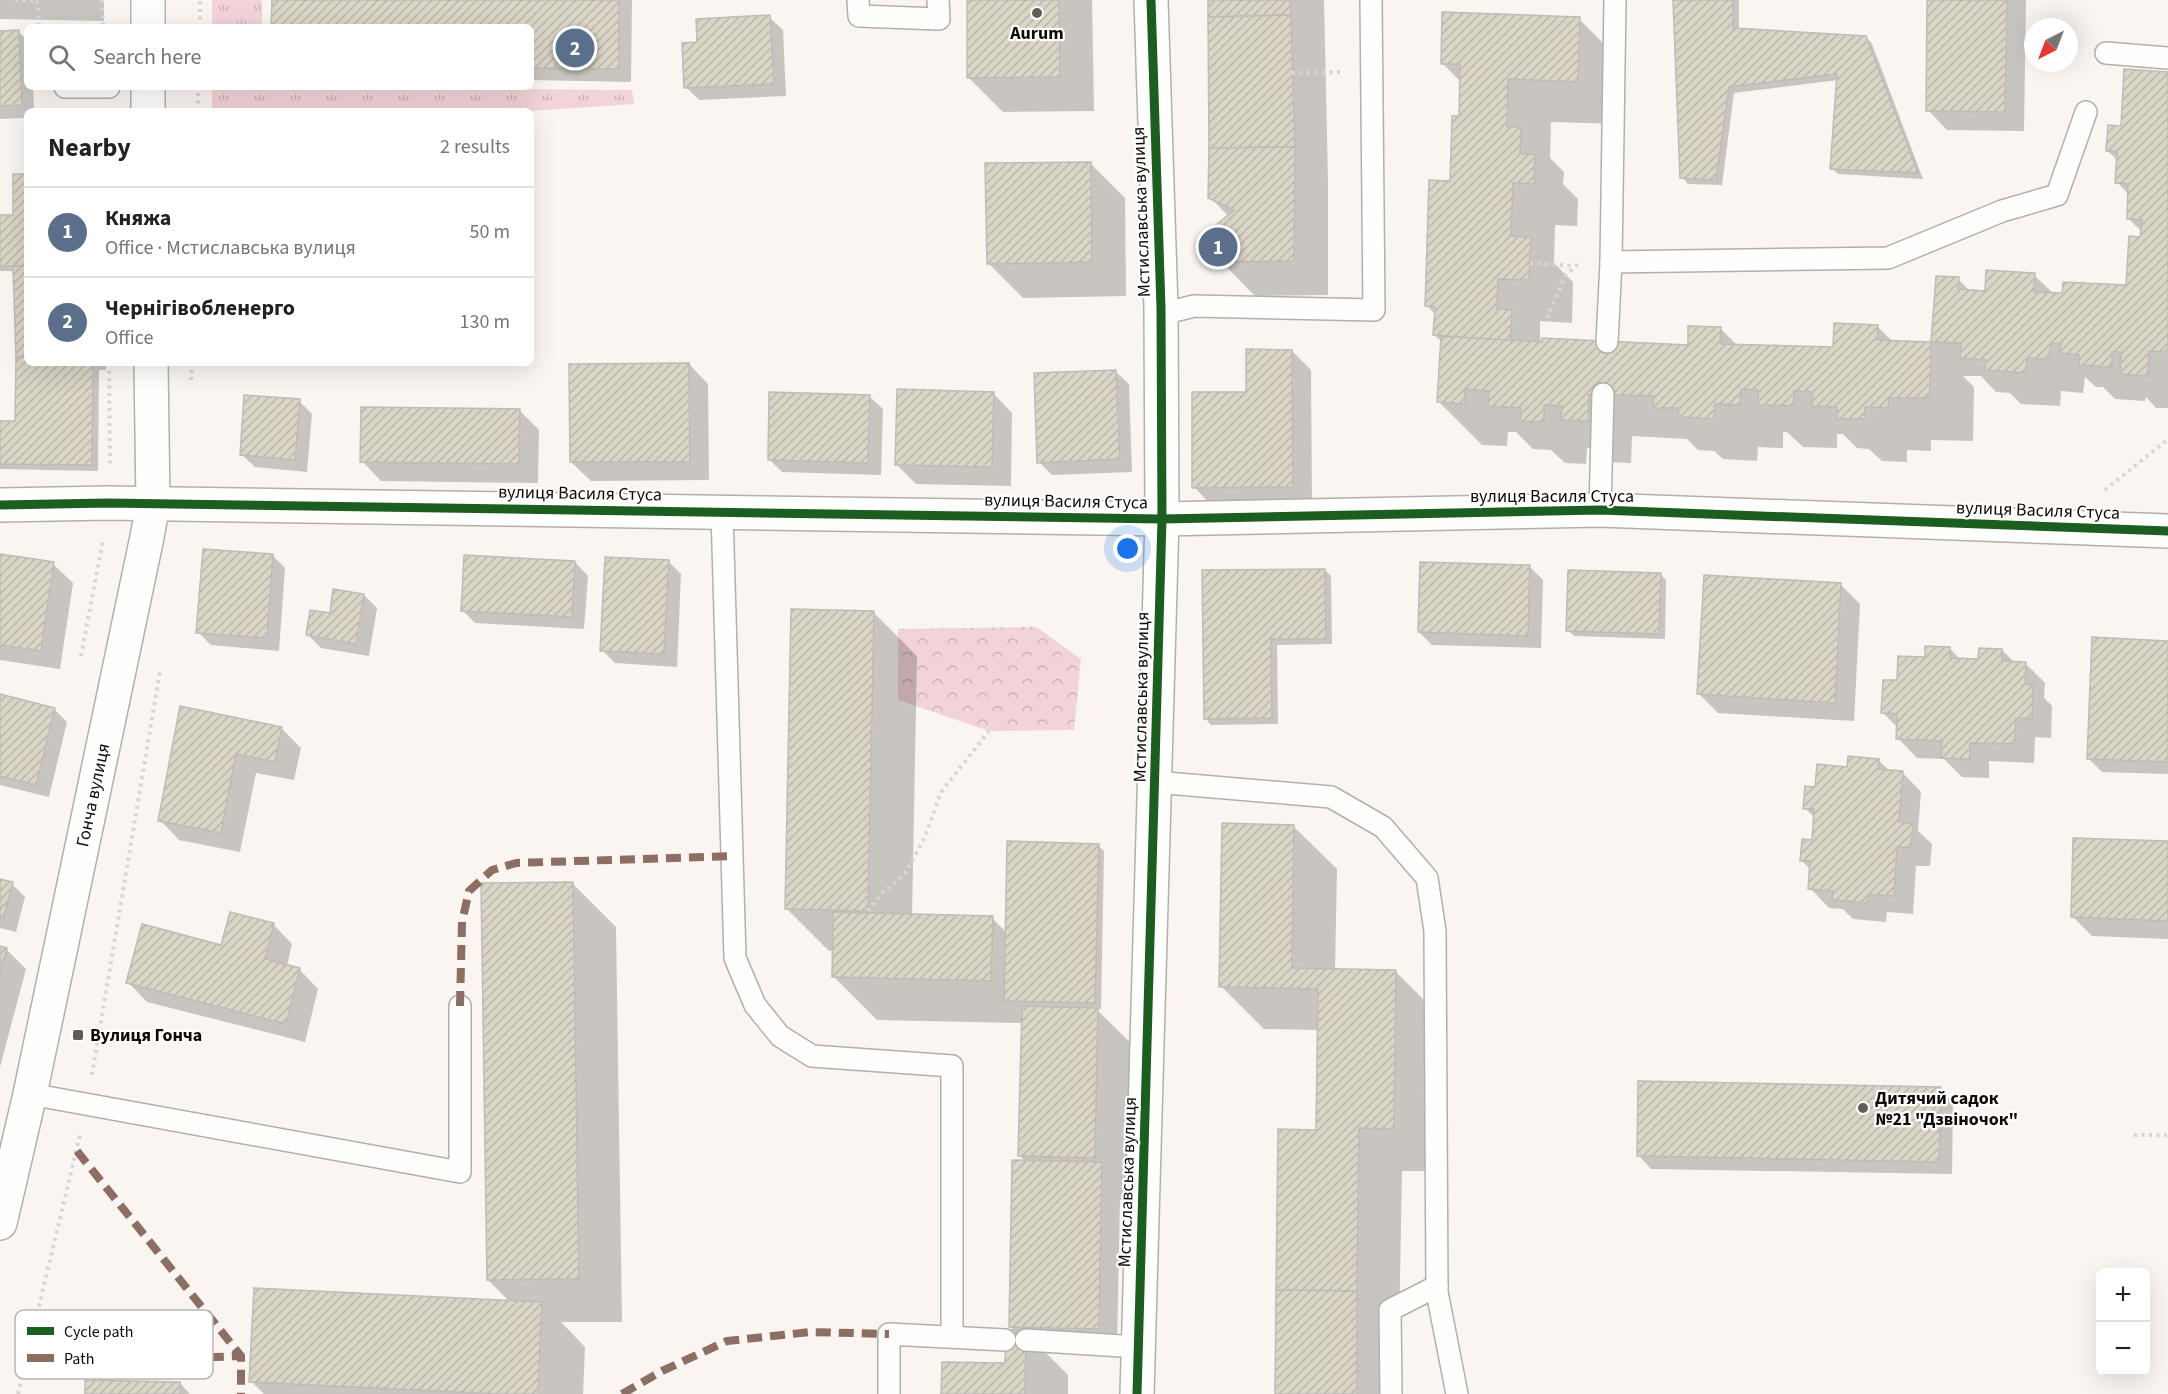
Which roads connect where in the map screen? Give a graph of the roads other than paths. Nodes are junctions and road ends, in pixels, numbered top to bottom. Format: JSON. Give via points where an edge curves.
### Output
{"nodes":[{"id":1,"x":148,"y":0,"type":"edge"},
{"id":2,"x":858,"y":0,"type":"edge"},
{"id":3,"x":938,"y":0,"type":"edge"},
{"id":4,"x":1152,"y":0,"type":"edge"},
{"id":5,"x":1371,"y":0,"type":"edge"},
{"id":6,"x":1615,"y":0,"type":"edge"},
{"id":7,"x":148,"y":24,"type":"edge"},
{"id":8,"x":2106,"y":53,"type":"dead end"},
{"id":9,"x":2168,"y":58,"type":"edge"},
{"id":10,"x":148,"y":90,"type":"edge"},
{"id":11,"x":148,"y":108,"type":"edge"},
{"id":12,"x":2086,"y":112,"type":"dead end"},
{"id":13,"x":1611,"y":262,"type":"junction"},
{"id":14,"x":1161,"y":308,"type":"junction"},
{"id":15,"x":1607,"y":342,"type":"dead end"},
{"id":16,"x":151,"y":366,"type":"edge"},
{"id":17,"x":1603,"y":394,"type":"dead end"},
{"id":18,"x":153,"y":504,"type":"junction"},
{"id":19,"x":0,"y":505,"type":"edge"},
{"id":20,"x":1600,"y":510,"type":"junction"},
{"id":21,"x":722,"y":512,"type":"junction"},
{"id":22,"x":1162,"y":519,"type":"junction"},
{"id":23,"x":2168,"y":531,"type":"edge"},
{"id":24,"x":1155,"y":782,"type":"junction"},
{"id":25,"x":460,"y":1006,"type":"dead end"},
{"id":26,"x":30,"y":1094,"type":"junction"},
{"id":27,"x":0,"y":1223,"type":"edge"},
{"id":28,"x":1437,"y":1286,"type":"junction"},
{"id":29,"x":952,"y":1337,"type":"junction"},
{"id":30,"x":1138,"y":1347,"type":"junction"},
{"id":31,"x":889,"y":1394,"type":"edge"},
{"id":32,"x":1137,"y":1394,"type":"edge"},
{"id":33,"x":1391,"y":1394,"type":"edge"},
{"id":34,"x":1457,"y":1394,"type":"edge"}],
"edges":[{"from":1,"to":7,"type":"street"},
{"from":2,"to":3,"type":"lane","via":[[859,16],[939,19]]},
{"from":4,"to":14,"type":"street","name":"Мстиславська вулиця"},
{"from":5,"to":14,"type":"lane","via":[[1374,310]]},
{"from":6,"to":13,"type":"lane"},
{"from":8,"to":9,"type":"lane"},
{"from":10,"to":11,"type":"street"},
{"from":12,"to":13,"type":"lane","via":[[2057,195],[2002,211],[1888,258]]},
{"from":13,"to":15,"type":"lane"},
{"from":14,"to":22,"type":"street","name":"Мстиславська вулиця"},
{"from":16,"to":18,"type":"street","name":"Гонча вулиця"},
{"from":17,"to":20,"type":"lane"},
{"from":18,"to":19,"type":"street","name":"вулиця Василя Стуса"},
{"from":18,"to":21,"type":"street","name":"вулиця Василя Стуса"},
{"from":18,"to":26,"type":"street","name":"Гонча вулиця"},
{"from":20,"to":22,"type":"street","name":"вулиця Василя Стуса"},
{"from":20,"to":23,"type":"street","name":"вулиця Василя Стуса"},
{"from":21,"to":22,"type":"street","name":"вулиця Василя Стуса"},
{"from":21,"to":29,"type":"lane","via":[[735,958],[755,1005],[780,1036],[812,1056],[952,1066]]},
{"from":22,"to":24,"type":"street","name":"Мстиславська вулиця"},
{"from":24,"to":28,"type":"lane","via":[[1331,797],[1383,827],[1427,879],[1435,931]]},
{"from":24,"to":30,"type":"street","name":"Мстиславська вулиця"},
{"from":25,"to":26,"type":"lane","via":[[460,1172]]},
{"from":26,"to":27,"type":"street","name":"Гонча вулиця"},
{"from":28,"to":33,"type":"lane","via":[[1390,1310]]},
{"from":28,"to":34,"type":"lane"},
{"from":29,"to":30,"type":"lane"},
{"from":29,"to":31,"type":"lane","via":[[888,1334]]},
{"from":30,"to":32,"type":"street","name":"Мстиславська вулиця"}]}
